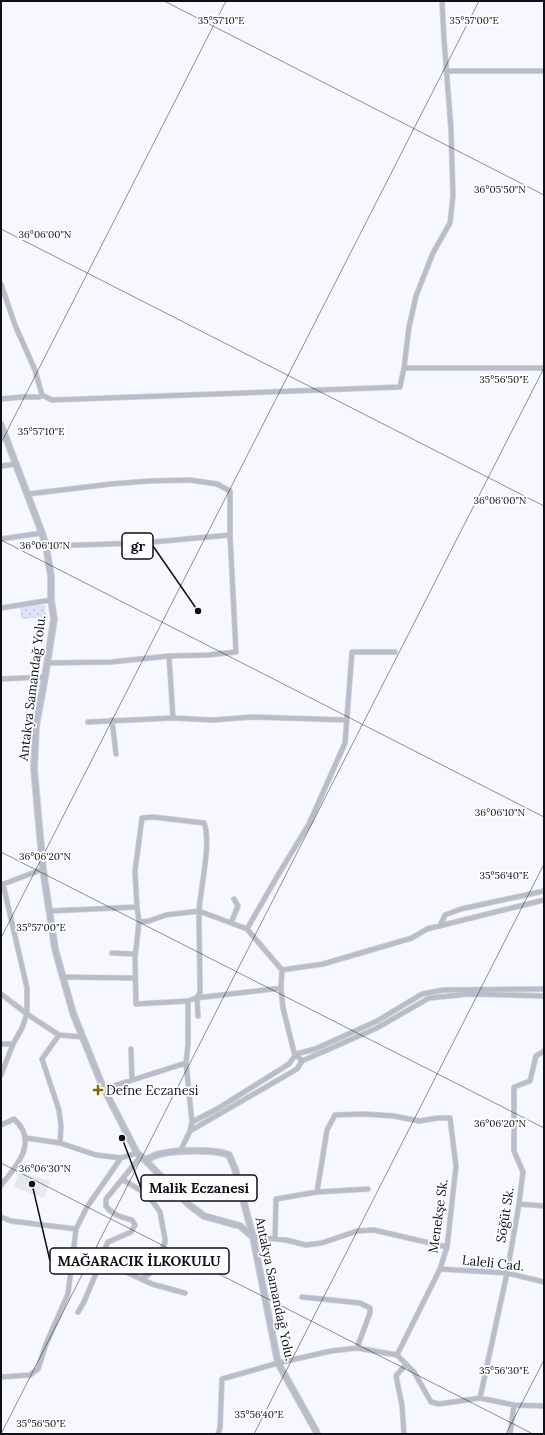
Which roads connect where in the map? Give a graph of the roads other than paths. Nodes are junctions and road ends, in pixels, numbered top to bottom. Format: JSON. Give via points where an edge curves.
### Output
{"nodes":[{"id":1,"x":442,"y":1,"type":"edge"},
{"id":2,"x":446,"y":71,"type":"junction"},
{"id":3,"x":544,"y":71,"type":"edge"},
{"id":4,"x":1,"y":284,"type":"edge"},
{"id":5,"x":404,"y":368,"type":"junction"},
{"id":6,"x":544,"y":368,"type":"edge"},
{"id":7,"x":42,"y":395,"type":"junction"},
{"id":8,"x":1,"y":400,"type":"edge"},
{"id":9,"x":1,"y":424,"type":"edge"},
{"id":10,"x":17,"y":464,"type":"junction"},
{"id":11,"x":1,"y":466,"type":"edge"},
{"id":12,"x":28,"y":494,"type":"junction"},
{"id":13,"x":42,"y":533,"type":"junction"},
{"id":14,"x":230,"y":535,"type":"junction"},
{"id":15,"x":1,"y":539,"type":"edge"},
{"id":16,"x":46,"y":546,"type":"junction"},
{"id":17,"x":51,"y":600,"type":"junction"},
{"id":18,"x":1,"y":608,"type":"edge"},
{"id":19,"x":395,"y":652,"type":"dead end"},
{"id":20,"x":169,"y":656,"type":"junction"},
{"id":21,"x":47,"y":663,"type":"junction"},
{"id":22,"x":46,"y":677,"type":"junction"},
{"id":23,"x":1,"y":679,"type":"edge"},
{"id":24,"x":173,"y":718,"type":"junction"},
{"id":25,"x":112,"y":720,"type":"junction"},
{"id":26,"x":346,"y":720,"type":"junction"},
{"id":27,"x":88,"y":722,"type":"dead end"},
{"id":28,"x":116,"y":754,"type":"dead end"},
{"id":29,"x":43,"y":869,"type":"junction"},
{"id":30,"x":2,"y":884,"type":"edge"},
{"id":31,"x":544,"y":891,"type":"edge"},
{"id":32,"x":234,"y":899,"type":"dead end"},
{"id":33,"x":544,"y":900,"type":"edge"},
{"id":34,"x":137,"y":907,"type":"junction"},
{"id":35,"x":50,"y":911,"type":"junction"},
{"id":36,"x":200,"y":911,"type":"junction"},
{"id":37,"x":139,"y":922,"type":"junction"},
{"id":38,"x":231,"y":923,"type":"junction"},
{"id":39,"x":440,"y":926,"type":"junction"},
{"id":40,"x":247,"y":930,"type":"junction"},
{"id":41,"x":112,"y":953,"type":"dead end"},
{"id":42,"x":135,"y":954,"type":"junction"},
{"id":43,"x":282,"y":970,"type":"junction"},
{"id":44,"x":63,"y":977,"type":"junction"},
{"id":45,"x":134,"y":978,"type":"junction"},
{"id":46,"x":281,"y":988,"type":"junction"},
{"id":47,"x":544,"y":989,"type":"edge"},
{"id":48,"x":1,"y":994,"type":"edge"},
{"id":49,"x":544,"y":996,"type":"edge"},
{"id":50,"x":197,"y":998,"type":"junction"},
{"id":51,"x":188,"y":1001,"type":"junction"},
{"id":52,"x":27,"y":1014,"type":"junction"},
{"id":53,"x":198,"y":1016,"type":"dead end"},
{"id":54,"x":59,"y":1035,"type":"junction"},
{"id":55,"x":82,"y":1037,"type":"junction"},
{"id":56,"x":1,"y":1044,"type":"edge"},
{"id":57,"x":13,"y":1044,"type":"junction"},
{"id":58,"x":131,"y":1049,"type":"dead end"},
{"id":59,"x":544,"y":1051,"type":"edge"},
{"id":60,"x":296,"y":1054,"type":"junction"},
{"id":61,"x":302,"y":1061,"type":"junction"},
{"id":62,"x":186,"y":1063,"type":"junction"},
{"id":63,"x":1,"y":1075,"type":"edge"},
{"id":64,"x":132,"y":1080,"type":"junction"},
{"id":65,"x":104,"y":1089,"type":"junction"},
{"id":66,"x":192,"y":1122,"type":"junction"},
{"id":67,"x":1,"y":1125,"type":"edge"},
{"id":68,"x":190,"y":1131,"type":"junction"},
{"id":69,"x":26,"y":1138,"type":"junction"},
{"id":70,"x":60,"y":1143,"type":"junction"},
{"id":71,"x":180,"y":1152,"type":"junction"},
{"id":72,"x":141,"y":1156,"type":"junction"},
{"id":73,"x":121,"y":1158,"type":"junction"},
{"id":74,"x":122,"y":1179,"type":"junction"},
{"id":75,"x":1,"y":1185,"type":"edge"},
{"id":76,"x":368,"y":1189,"type":"dead end"},
{"id":77,"x":317,"y":1192,"type":"junction"},
{"id":78,"x":519,"y":1204,"type":"junction"},
{"id":79,"x":544,"y":1206,"type":"edge"},
{"id":80,"x":1,"y":1217,"type":"edge"},
{"id":81,"x":76,"y":1230,"type":"junction"},
{"id":82,"x":253,"y":1237,"type":"junction"},
{"id":83,"x":275,"y":1239,"type":"junction"},
{"id":84,"x":447,"y":1247,"type":"junction"},
{"id":85,"x":156,"y":1258,"type":"junction"},
{"id":86,"x":110,"y":1261,"type":"junction"},
{"id":87,"x":118,"y":1266,"type":"junction"},
{"id":88,"x":440,"y":1269,"type":"junction"},
{"id":89,"x":507,"y":1273,"type":"junction"},
{"id":90,"x":141,"y":1279,"type":"junction"},
{"id":91,"x":544,"y":1282,"type":"edge"},
{"id":92,"x":185,"y":1293,"type":"dead end"},
{"id":93,"x":302,"y":1297,"type":"dead end"},
{"id":94,"x":78,"y":1312,"type":"dead end"},
{"id":95,"x":357,"y":1348,"type":"junction"},
{"id":96,"x":397,"y":1355,"type":"junction"},
{"id":97,"x":278,"y":1363,"type":"junction"},
{"id":98,"x":406,"y":1364,"type":"junction"},
{"id":99,"x":1,"y":1377,"type":"edge"},
{"id":100,"x":480,"y":1398,"type":"junction"},
{"id":101,"x":514,"y":1405,"type":"junction"},
{"id":102,"x":544,"y":1406,"type":"edge"},
{"id":103,"x":218,"y":1434,"type":"edge"},
{"id":104,"x":317,"y":1434,"type":"edge"},
{"id":105,"x":404,"y":1434,"type":"edge"},
{"id":106,"x":510,"y":1434,"type":"edge"}],
"edges":[{"from":1,"to":2,"type":"street"},
{"from":2,"to":3,"type":"street"},
{"from":2,"to":5,"type":"street","via":[[451,137],[450,223],[433,253],[416,296]]},
{"from":4,"to":7,"type":"street","via":[[15,325],[35,370]]},
{"from":5,"to":6,"type":"street"},
{"from":5,"to":7,"type":"street","via":[[400,387],[52,400]]},
{"from":7,"to":8,"type":"street"},
{"from":9,"to":10,"type":"street","name":"Antakya Samandağ Yolu."},
{"from":10,"to":11,"type":"street"},
{"from":10,"to":12,"type":"street","name":"Antakya Samandağ Yolu."},
{"from":12,"to":13,"type":"street","name":"Antakya Samandağ Yolu."},
{"from":12,"to":14,"type":"street","via":[[149,481],[190,480],[217,484],[230,491]]},
{"from":13,"to":15,"type":"street"},
{"from":13,"to":16,"type":"street","name":"Antakya Samandağ Yolu."},
{"from":14,"to":16,"type":"street","via":[[142,543]]},
{"from":14,"to":20,"type":"street","via":[[236,652]]},
{"from":16,"to":17,"type":"street","name":"Antakya Samandağ Yolu.","via":[[51,576]]},
{"from":17,"to":18,"type":"street"},
{"from":17,"to":21,"type":"street","name":"Antakya Samandağ Yolu.","via":[[54,619]]},
{"from":19,"to":26,"type":"street","via":[[352,652]]},
{"from":20,"to":21,"type":"street","via":[[111,662]]},
{"from":20,"to":24,"type":"street"},
{"from":21,"to":22,"type":"street","name":"Antakya Samandağ Yolu."},
{"from":22,"to":23,"type":"street"},
{"from":22,"to":29,"type":"street","name":"Antakya Samandağ Yolu.","via":[[36,726],[34,769]]},
{"from":24,"to":25,"type":"street"},
{"from":24,"to":26,"type":"street"},
{"from":25,"to":27,"type":"street"},
{"from":25,"to":28,"type":"street"},
{"from":26,"to":40,"type":"street","via":[[345,743],[309,824]]},
{"from":29,"to":30,"type":"street"},
{"from":29,"to":35,"type":"street","name":"Antakya Samandağ Yolu."},
{"from":30,"to":52,"type":"street","via":[[27,988]]},
{"from":31,"to":39,"type":"street","via":[[462,909],[445,915]]},
{"from":32,"to":38,"type":"street","via":[[238,906]]},
{"from":33,"to":39,"type":"street"},
{"from":34,"to":35,"type":"street"},
{"from":34,"to":36,"type":"street","via":[[135,871],[142,818],[154,816],[204,823],[207,830]]},
{"from":34,"to":37,"type":"street"},
{"from":35,"to":44,"type":"street","name":"Antakya Samandağ Yolu.","via":[[55,949]]},
{"from":36,"to":37,"type":"street","via":[[166,915]]},
{"from":36,"to":38,"type":"street"},
{"from":36,"to":50,"type":"street","via":[[200,993]]},
{"from":37,"to":42,"type":"street"},
{"from":38,"to":40,"type":"street"},
{"from":39,"to":43,"type":"street","via":[[427,929],[412,938],[323,964]]},
{"from":40,"to":43,"type":"street"},
{"from":41,"to":42,"type":"street"},
{"from":42,"to":45,"type":"street"},
{"from":43,"to":46,"type":"street"},
{"from":44,"to":45,"type":"street"},
{"from":44,"to":55,"type":"street","name":"Antakya Samandağ Yolu."},
{"from":45,"to":51,"type":"street","via":[[136,1004]]},
{"from":46,"to":50,"type":"street"},
{"from":46,"to":60,"type":"street","via":[[283,1008]]},
{"from":47,"to":60,"type":"street","via":[[443,990],[422,994],[377,1021],[315,1049]]},
{"from":48,"to":52,"type":"street"},
{"from":49,"to":61,"type":"street","via":[[469,994],[429,998],[377,1028]]},
{"from":50,"to":51,"type":"street"},
{"from":50,"to":53,"type":"street"},
{"from":51,"to":62,"type":"street"},
{"from":52,"to":54,"type":"street"},
{"from":52,"to":57,"type":"street"},
{"from":54,"to":55,"type":"street"},
{"from":54,"to":70,"type":"street","via":[[42,1059],[59,1110]]},
{"from":55,"to":65,"type":"street","name":"Antakya Samandağ Yolu."},
{"from":56,"to":57,"type":"street"},
{"from":57,"to":63,"type":"street"},
{"from":58,"to":64,"type":"street"},
{"from":59,"to":78,"type":"street","name":"Söğüt Sk.","via":[[536,1056],[530,1081],[514,1087],[514,1151],[523,1172]]},
{"from":60,"to":61,"type":"street"},
{"from":60,"to":66,"type":"street","via":[[289,1064]]},
{"from":61,"to":68,"type":"street","via":[[296,1069]]},
{"from":62,"to":64,"type":"street"},
{"from":62,"to":66,"type":"street"},
{"from":64,"to":65,"type":"street"},
{"from":65,"to":72,"type":"street","name":"Antakya Samandağ Yolu."},
{"from":66,"to":68,"type":"street"},
{"from":67,"to":69,"type":"street","via":[[14,1119],[20,1124]]},
{"from":68,"to":71,"type":"street"},
{"from":69,"to":70,"type":"street"},
{"from":69,"to":75,"type":"street","via":[[19,1162]]},
{"from":70,"to":73,"type":"street","via":[[96,1156]]},
{"from":71,"to":72,"type":"street","name":"Antakya Samandağ Yolu."},
{"from":71,"to":82,"type":"street","name":"Antakya Samandağ Yolu.","via":[[221,1152],[229,1155]]},
{"from":72,"to":73,"type":"street"},
{"from":72,"to":74,"type":"street"},
{"from":72,"to":82,"type":"street","via":[[188,1204],[204,1216],[240,1226]]},
{"from":73,"to":81,"type":"street","via":[[87,1207]]},
{"from":74,"to":85,"type":"street","via":[[148,1195],[160,1212],[165,1243]]},
{"from":74,"to":86,"type":"street","via":[[106,1199],[106,1206],[110,1212],[132,1220],[135,1225],[131,1232],[108,1242],[104,1251]]},
{"from":76,"to":77,"type":"street"},
{"from":77,"to":83,"type":"street","via":[[276,1199]]},
{"from":77,"to":84,"type":"street","name":"Menekşe Sk.","via":[[327,1130],[335,1115],[394,1116],[419,1121],[450,1118],[456,1166]]},
{"from":78,"to":79,"type":"street"},
{"from":78,"to":89,"type":"street","name":"Söğüt Sk."},
{"from":80,"to":81,"type":"street","via":[[11,1221]]},
{"from":81,"to":99,"type":"street","via":[[68,1294],[38,1369],[30,1375]]},
{"from":82,"to":83,"type":"street"},
{"from":82,"to":97,"type":"street","name":"Antakya Samandağ Yolu."},
{"from":83,"to":84,"type":"street","via":[[306,1245],[322,1243],[357,1231],[374,1230]]},
{"from":84,"to":88,"type":"street","name":"Menekşe Sk."},
{"from":85,"to":87,"type":"street"},
{"from":85,"to":90,"type":"street","via":[[155,1267],[150,1274]]},
{"from":86,"to":87,"type":"street"},
{"from":86,"to":94,"type":"street","via":[[97,1271]]},
{"from":87,"to":90,"type":"street"},
{"from":88,"to":89,"type":"street","name":"Laleli Cad."},
{"from":88,"to":96,"type":"street","name":"Menekşe Sk."},
{"from":89,"to":91,"type":"street","name":"Laleli Cad."},
{"from":89,"to":100,"type":"street","name":"Söğüt Sk."},
{"from":90,"to":92,"type":"street"},
{"from":93,"to":95,"type":"street","via":[[360,1303],[370,1308]]},
{"from":95,"to":96,"type":"street"},
{"from":95,"to":97,"type":"street"},
{"from":96,"to":98,"type":"street"},
{"from":97,"to":103,"type":"street","via":[[222,1379]]},
{"from":97,"to":104,"type":"street","name":"Antakya Samandağ Yolu."},
{"from":98,"to":100,"type":"street","via":[[414,1372],[431,1402],[439,1404]]},
{"from":98,"to":105,"type":"street","via":[[396,1376]]},
{"from":100,"to":101,"type":"street"},
{"from":101,"to":102,"type":"street"},
{"from":101,"to":106,"type":"street"}]}
